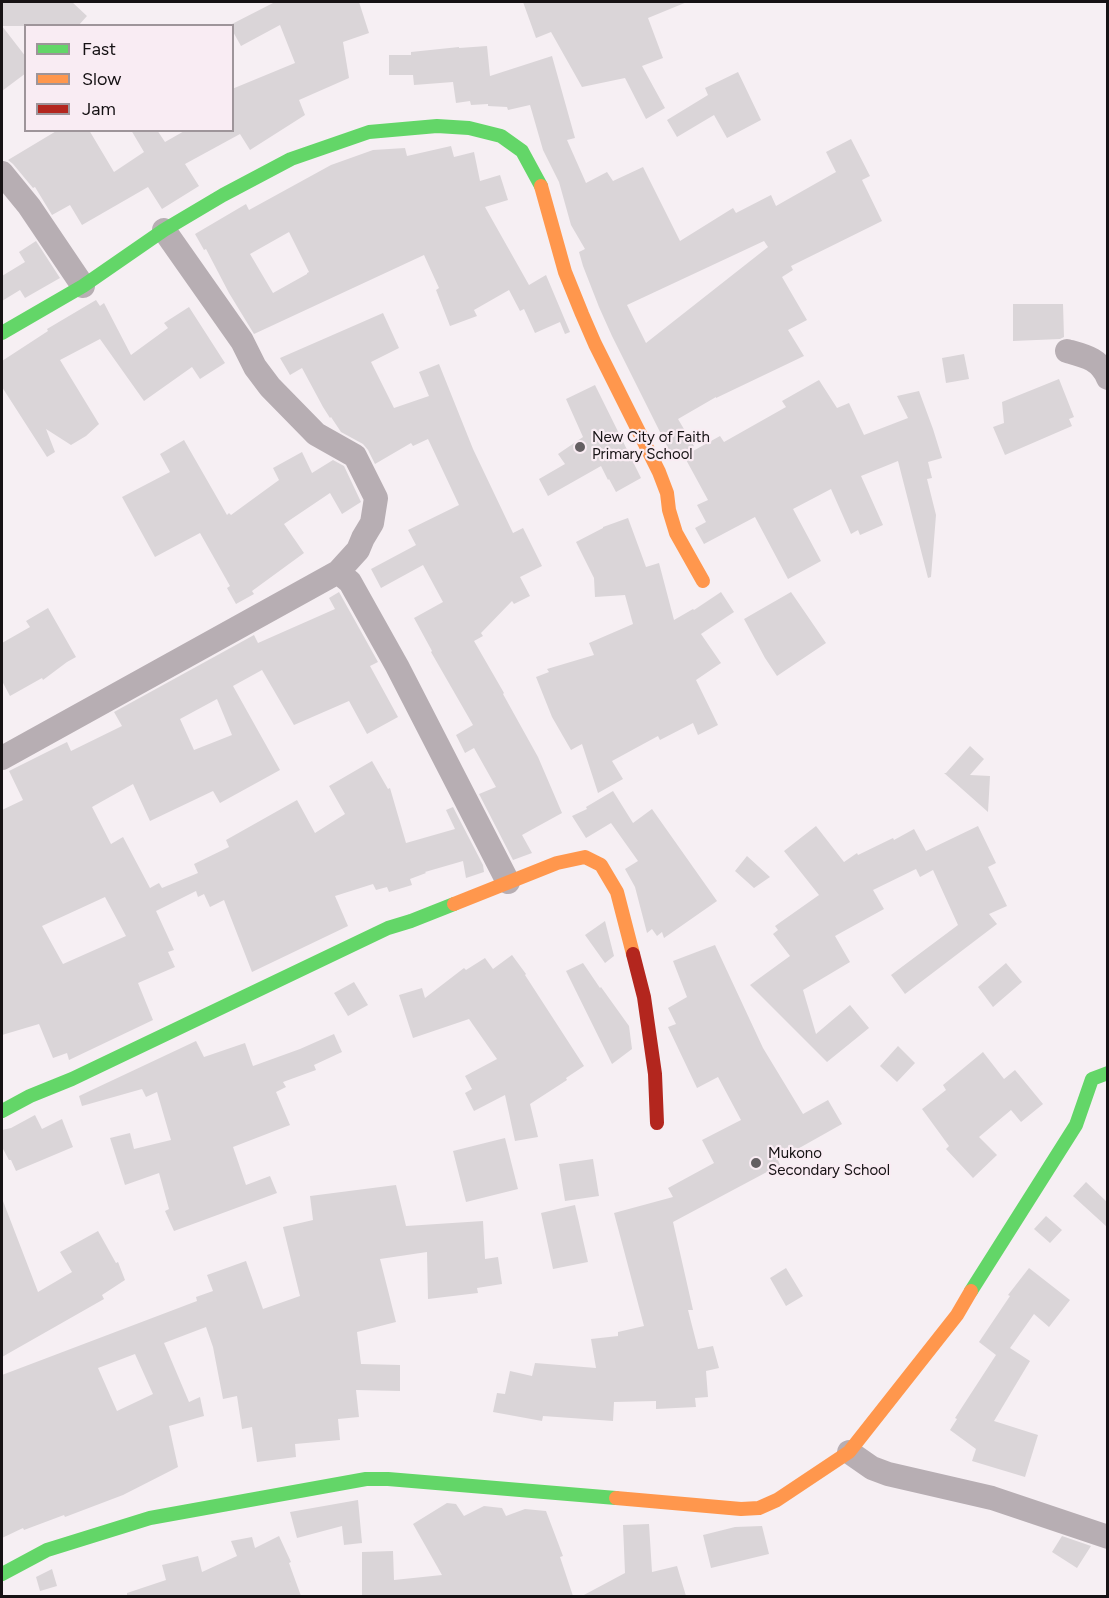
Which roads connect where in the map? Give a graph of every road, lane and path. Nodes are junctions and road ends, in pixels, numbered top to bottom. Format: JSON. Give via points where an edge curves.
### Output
{"nodes":[{"id":1,"x":2,"y":173,"type":"edge"},
{"id":2,"x":164,"y":230,"type":"junction"},
{"id":3,"x":83,"y":286,"type":"junction"},
{"id":4,"x":2,"y":333,"type":"edge"},
{"id":5,"x":1068,"y":351,"type":"dead end"},
{"id":6,"x":1107,"y":378,"type":"edge"},
{"id":7,"x":338,"y":572,"type":"junction"},
{"id":8,"x":703,"y":581,"type":"dead end"},
{"id":9,"x":2,"y":759,"type":"edge"},
{"id":10,"x":508,"y":882,"type":"junction"},
{"id":11,"x":1107,"y":1073,"type":"edge"},
{"id":12,"x":2,"y":1111,"type":"edge"},
{"id":13,"x":657,"y":1123,"type":"dead end"},
{"id":14,"x":849,"y":1452,"type":"junction"},
{"id":15,"x":1107,"y":1537,"type":"edge"},
{"id":16,"x":2,"y":1574,"type":"edge"}],
"edges":[{"from":1,"to":3,"type":"street"},
{"from":2,"to":3,"type":"street"},
{"from":2,"to":7,"type":"street","via":[[270,387],[316,434],[355,456],[376,498],[372,523],[358,550]]},
{"from":2,"to":8,"type":"street","via":[[291,159],[369,132],[437,126],[501,136],[522,151],[541,187],[565,272],[595,344],[659,472],[676,533]]},
{"from":3,"to":4,"type":"street"},
{"from":5,"to":6,"type":"street","via":[[1091,358]]},
{"from":7,"to":9,"type":"street"},
{"from":7,"to":10,"type":"street","via":[[350,582],[397,666]]},
{"from":10,"to":12,"type":"street","via":[[378,933]]},
{"from":10,"to":13,"type":"street","via":[[585,857],[602,865],[617,892],[644,997],[655,1074]]},
{"from":11,"to":14,"type":"street","via":[[1092,1079],[1076,1125],[957,1315]]},
{"from":14,"to":15,"type":"street","via":[[888,1474],[992,1498]]},
{"from":14,"to":16,"type":"street","via":[[759,1508],[366,1479],[150,1518],[47,1550]]}]}
